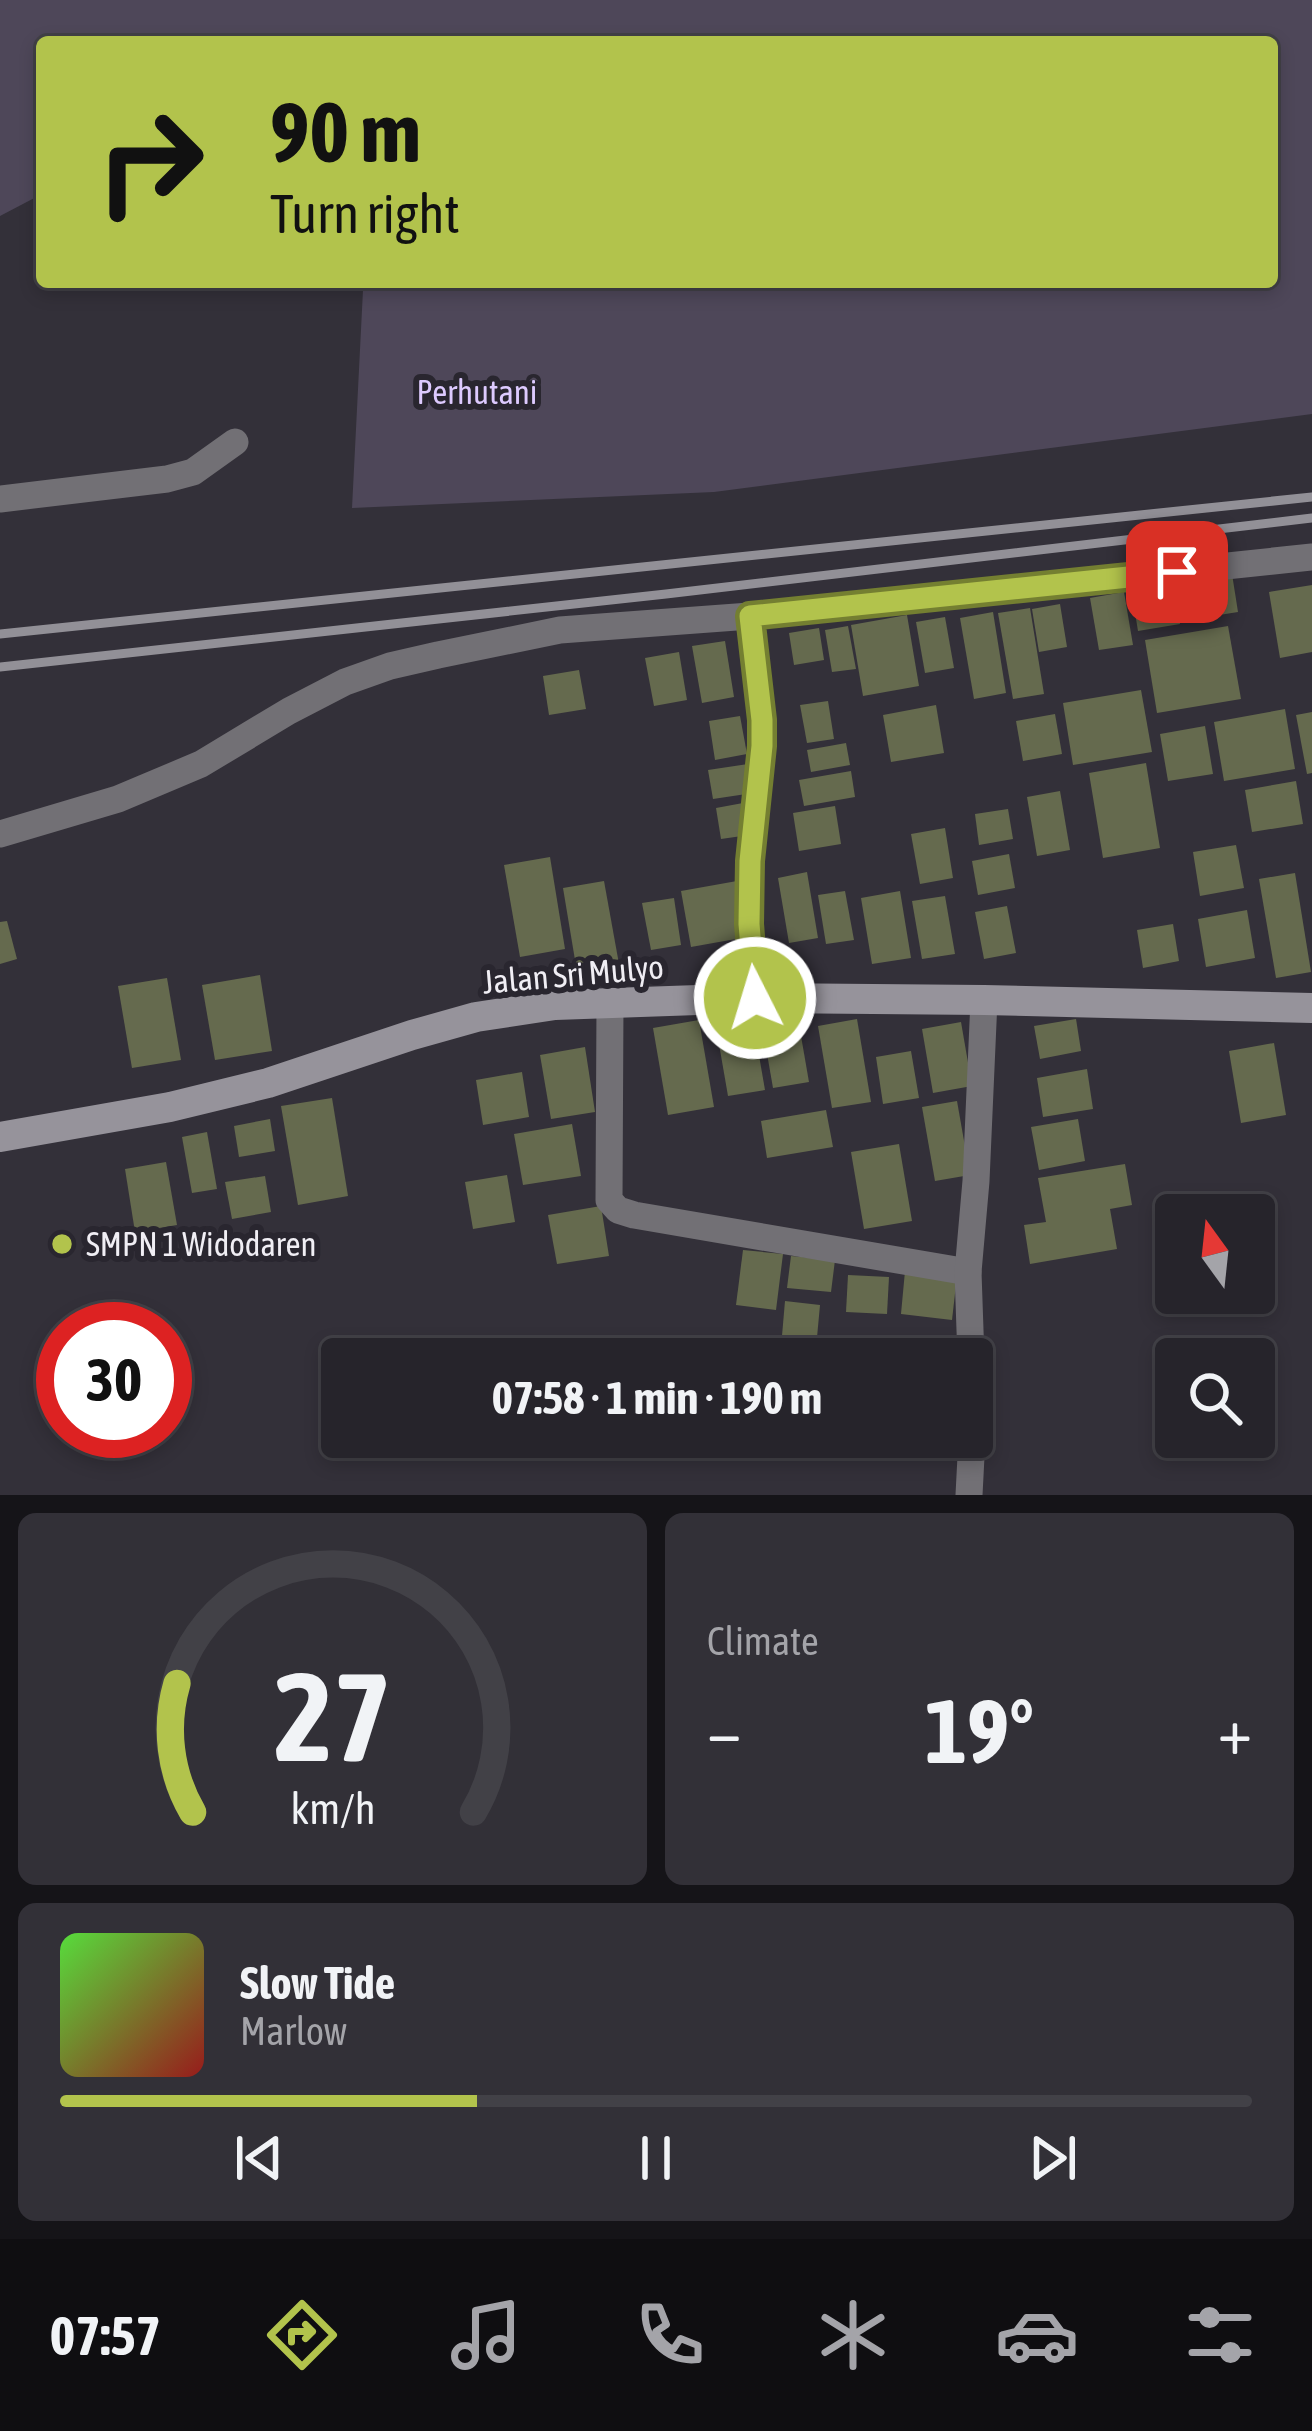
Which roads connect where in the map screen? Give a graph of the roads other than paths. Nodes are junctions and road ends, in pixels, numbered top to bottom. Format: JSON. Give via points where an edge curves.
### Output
{"nodes":[{"id":1,"x":235,"y":442,"type":"dead end"},
{"id":2,"x":0,"y":499,"type":"edge"},
{"id":3,"x":1312,"y":557,"type":"edge"},
{"id":4,"x":750,"y":616,"type":"junction"},
{"id":5,"x":0,"y":834,"type":"edge"},
{"id":6,"x":755,"y":998,"type":"junction"},
{"id":7,"x":984,"y":1000,"type":"junction"},
{"id":8,"x":610,"y":1004,"type":"junction"},
{"id":9,"x":1312,"y":1008,"type":"edge"},
{"id":10,"x":0,"y":1137,"type":"edge"},
{"id":11,"x":968,"y":1272,"type":"junction"},
{"id":12,"x":970,"y":1338,"type":"edge"},
{"id":13,"x":971,"y":1458,"type":"edge"},
{"id":14,"x":969,"y":1495,"type":"edge"}],
"edges":[{"from":1,"to":2,"type":"street","via":[[194,472],[167,479]]},
{"from":3,"to":4,"type":"street"},
{"from":4,"to":5,"type":"street","via":[[560,630],[390,666],[289,711],[201,764]]},
{"from":4,"to":6,"type":"street","via":[[762,720],[750,882]]},
{"from":6,"to":7,"type":"main road","name":"Jalan Sri Mulyo"},
{"from":6,"to":8,"type":"main road","name":"Jalan Sri Mulyo"},
{"from":7,"to":9,"type":"main road","name":"Jalan Sri Mulyo"},
{"from":7,"to":11,"type":"street"},
{"from":8,"to":10,"type":"main road","name":"Jalan Sri Mulyo","via":[[476,1016],[268,1083]]},
{"from":8,"to":11,"type":"street","via":[[609,1200],[618,1210]]},
{"from":11,"to":12,"type":"street"},
{"from":13,"to":14,"type":"street"}]}
